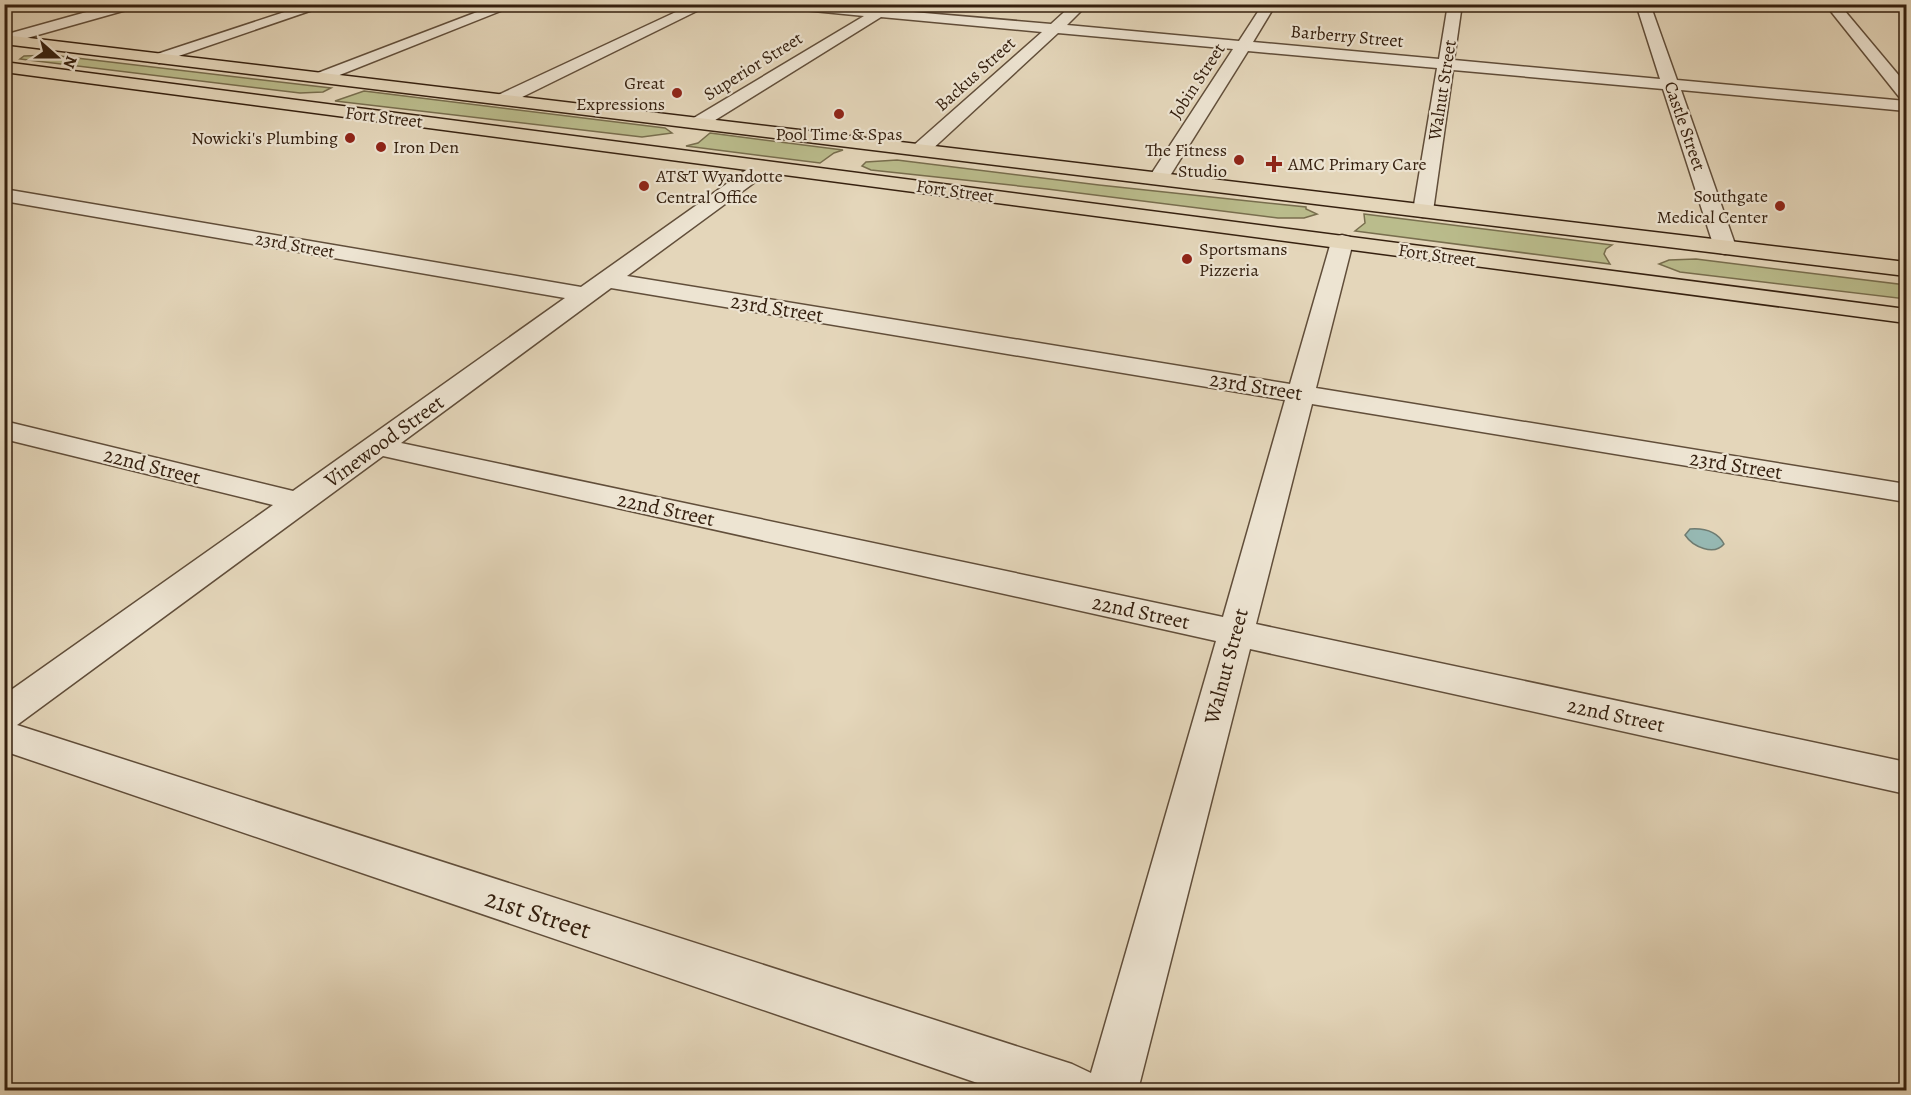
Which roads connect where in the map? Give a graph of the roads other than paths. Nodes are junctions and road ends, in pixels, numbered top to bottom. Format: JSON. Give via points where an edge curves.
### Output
{"nodes":[{"id":1,"x":132,"y":4,"type":"edge"},
{"id":2,"x":324,"y":4,"type":"edge"},
{"id":3,"x":512,"y":4,"type":"edge"},
{"id":4,"x":705,"y":4,"type":"edge"},
{"id":5,"x":783,"y":4,"type":"edge"},
{"id":6,"x":1082,"y":4,"type":"edge"},
{"id":7,"x":1270,"y":4,"type":"edge"},
{"id":8,"x":1455,"y":4,"type":"edge"},
{"id":9,"x":1643,"y":4,"type":"edge"},
{"id":10,"x":1831,"y":4,"type":"edge"},
{"id":11,"x":884,"y":9,"type":"edge"},
{"id":12,"x":1054,"y":29,"type":"junction"},
{"id":13,"x":6,"y":44,"type":"edge"},
{"id":14,"x":1243,"y":46,"type":"junction"},
{"id":15,"x":159,"y":58,"type":"junction"},
{"id":16,"x":1446,"y":65,"type":"junction"},
{"id":17,"x":4,"y":67,"type":"edge"},
{"id":18,"x":273,"y":71,"type":"junction"},
{"id":19,"x":321,"y":77,"type":"junction"},
{"id":20,"x":90,"y":78,"type":"junction"},
{"id":21,"x":341,"y":80,"type":"junction"},
{"id":22,"x":1671,"y":85,"type":"junction"},
{"id":23,"x":1906,"y":94,"type":"edge"},
{"id":24,"x":504,"y":99,"type":"junction"},
{"id":25,"x":1906,"y":106,"type":"edge"},
{"id":26,"x":372,"y":116,"type":"junction"},
{"id":27,"x":698,"y":123,"type":"junction"},
{"id":28,"x":921,"y":149,"type":"junction"},
{"id":29,"x":763,"y":167,"type":"junction"},
{"id":30,"x":850,"y":178,"type":"junction"},
{"id":31,"x":1158,"y":179,"type":"junction"},
{"id":32,"x":1219,"y":186,"type":"junction"},
{"id":33,"x":4,"y":195,"type":"edge"},
{"id":34,"x":1326,"y":200,"type":"junction"},
{"id":35,"x":1424,"y":212,"type":"junction"},
{"id":36,"x":1340,"y":228,"type":"junction"},
{"id":37,"x":1725,"y":247,"type":"junction"},
{"id":38,"x":1906,"y":269,"type":"edge"},
{"id":39,"x":1906,"y":281,"type":"edge"},
{"id":40,"x":1673,"y":285,"type":"junction"},
{"id":41,"x":596,"y":288,"type":"junction"},
{"id":42,"x":1823,"y":304,"type":"junction"},
{"id":43,"x":1906,"y":304,"type":"edge"},
{"id":44,"x":1906,"y":316,"type":"edge"},
{"id":45,"x":1301,"y":394,"type":"junction"},
{"id":46,"x":4,"y":430,"type":"edge"},
{"id":47,"x":376,"y":446,"type":"junction"},
{"id":48,"x":1906,"y":493,"type":"edge"},
{"id":49,"x":299,"y":502,"type":"junction"},
{"id":50,"x":1235,"y":633,"type":"junction"},
{"id":51,"x":4,"y":715,"type":"edge"},
{"id":52,"x":4,"y":736,"type":"edge"},
{"id":53,"x":1906,"y":778,"type":"edge"},
{"id":54,"x":1072,"y":1090,"type":"edge"},
{"id":55,"x":1112,"y":1090,"type":"edge"}],
"edges":[{"from":1,"to":13,"type":"street"},
{"from":2,"to":15,"type":"street"},
{"from":3,"to":19,"type":"street"},
{"from":4,"to":24,"type":"street"},
{"from":5,"to":11,"type":"street","name":"Barberry Street"},
{"from":6,"to":12,"type":"street","name":"Backus Street"},
{"from":7,"to":14,"type":"street","name":"Jobin Street"},
{"from":8,"to":16,"type":"street","name":"Walnut Street"},
{"from":9,"to":22,"type":"street","name":"Castle Street"},
{"from":10,"to":23,"type":"street"},
{"from":11,"to":12,"type":"street","name":"Barberry Street"},
{"from":11,"to":27,"type":"street","name":"Superior Street"},
{"from":12,"to":14,"type":"street","name":"Barberry Street"},
{"from":12,"to":28,"type":"street","name":"Backus Street"},
{"from":13,"to":15,"type":"main road","name":"Fort Street"},
{"from":13,"to":18,"type":"main road","via":[[187,69]]},
{"from":14,"to":16,"type":"street","name":"Barberry Street"},
{"from":14,"to":31,"type":"street","name":"Jobin Street"},
{"from":15,"to":18,"type":"main road","name":"Fort Street"},
{"from":16,"to":22,"type":"street","name":"Barberry Street"},
{"from":16,"to":35,"type":"street","name":"Walnut Street"},
{"from":17,"to":20,"type":"main road","name":"Fort Street"},
{"from":18,"to":19,"type":"main road","name":"Fort Street"},
{"from":19,"to":21,"type":"main road","name":"Fort Street"},
{"from":20,"to":21,"type":"main road","via":[[150,77],[310,97],[336,95],[354,86]]},
{"from":20,"to":26,"type":"main road","name":"Fort Street"},
{"from":21,"to":24,"type":"main road","name":"Fort Street"},
{"from":22,"to":25,"type":"street","name":"Barberry Street"},
{"from":22,"to":37,"type":"street","name":"Castle Street"},
{"from":24,"to":27,"type":"main road","name":"Fort Street"},
{"from":26,"to":27,"type":"main road","via":[[437,115],[660,142],[689,138]]},
{"from":26,"to":29,"type":"main road","name":"Fort Street"},
{"from":27,"to":28,"type":"main road","name":"Fort Street"},
{"from":28,"to":31,"type":"main road","name":"Fort Street"},
{"from":29,"to":30,"type":"main road","name":"Fort Street"},
{"from":29,"to":41,"type":"street","name":"Vinewood Street"},
{"from":30,"to":32,"type":"main road","via":[[837,169],[841,158],[877,153],[1099,181]]},
{"from":30,"to":36,"type":"main road","name":"Fort Street"},
{"from":31,"to":32,"type":"main road","name":"Fort Street"},
{"from":32,"to":34,"type":"main road","name":"Fort Street"},
{"from":33,"to":41,"type":"street","name":"23rd Street"},
{"from":34,"to":35,"type":"main road","name":"Fort Street"},
{"from":34,"to":36,"type":"main road","via":[[1337,209]]},
{"from":35,"to":37,"type":"main road","name":"Fort Street"},
{"from":36,"to":40,"type":"main road","name":"Fort Street"},
{"from":36,"to":45,"type":"street","name":"Walnut Street"},
{"from":37,"to":38,"type":"main road","name":"Fort Street"},
{"from":39,"to":40,"type":"main road","via":[[1654,250],[1624,253],[1628,266],[1639,274]]},
{"from":40,"to":42,"type":"main road","name":"Fort Street"},
{"from":41,"to":45,"type":"street","name":"23rd Street"},
{"from":41,"to":47,"type":"street","name":"Vinewood Street"},
{"from":42,"to":43,"type":"main road"},
{"from":42,"to":44,"type":"main road","name":"Fort Street"},
{"from":45,"to":48,"type":"street","name":"23rd Street"},
{"from":45,"to":50,"type":"street","name":"Walnut Street"},
{"from":46,"to":49,"type":"street","name":"22nd Street"},
{"from":47,"to":49,"type":"street","name":"Vinewood Street"},
{"from":47,"to":50,"type":"street","name":"22nd Street"},
{"from":49,"to":51,"type":"street","name":"Vinewood Street"},
{"from":50,"to":53,"type":"street","name":"22nd Street"},
{"from":50,"to":55,"type":"street","name":"Walnut Street"},
{"from":52,"to":54,"type":"street","name":"21st Street"}]}
